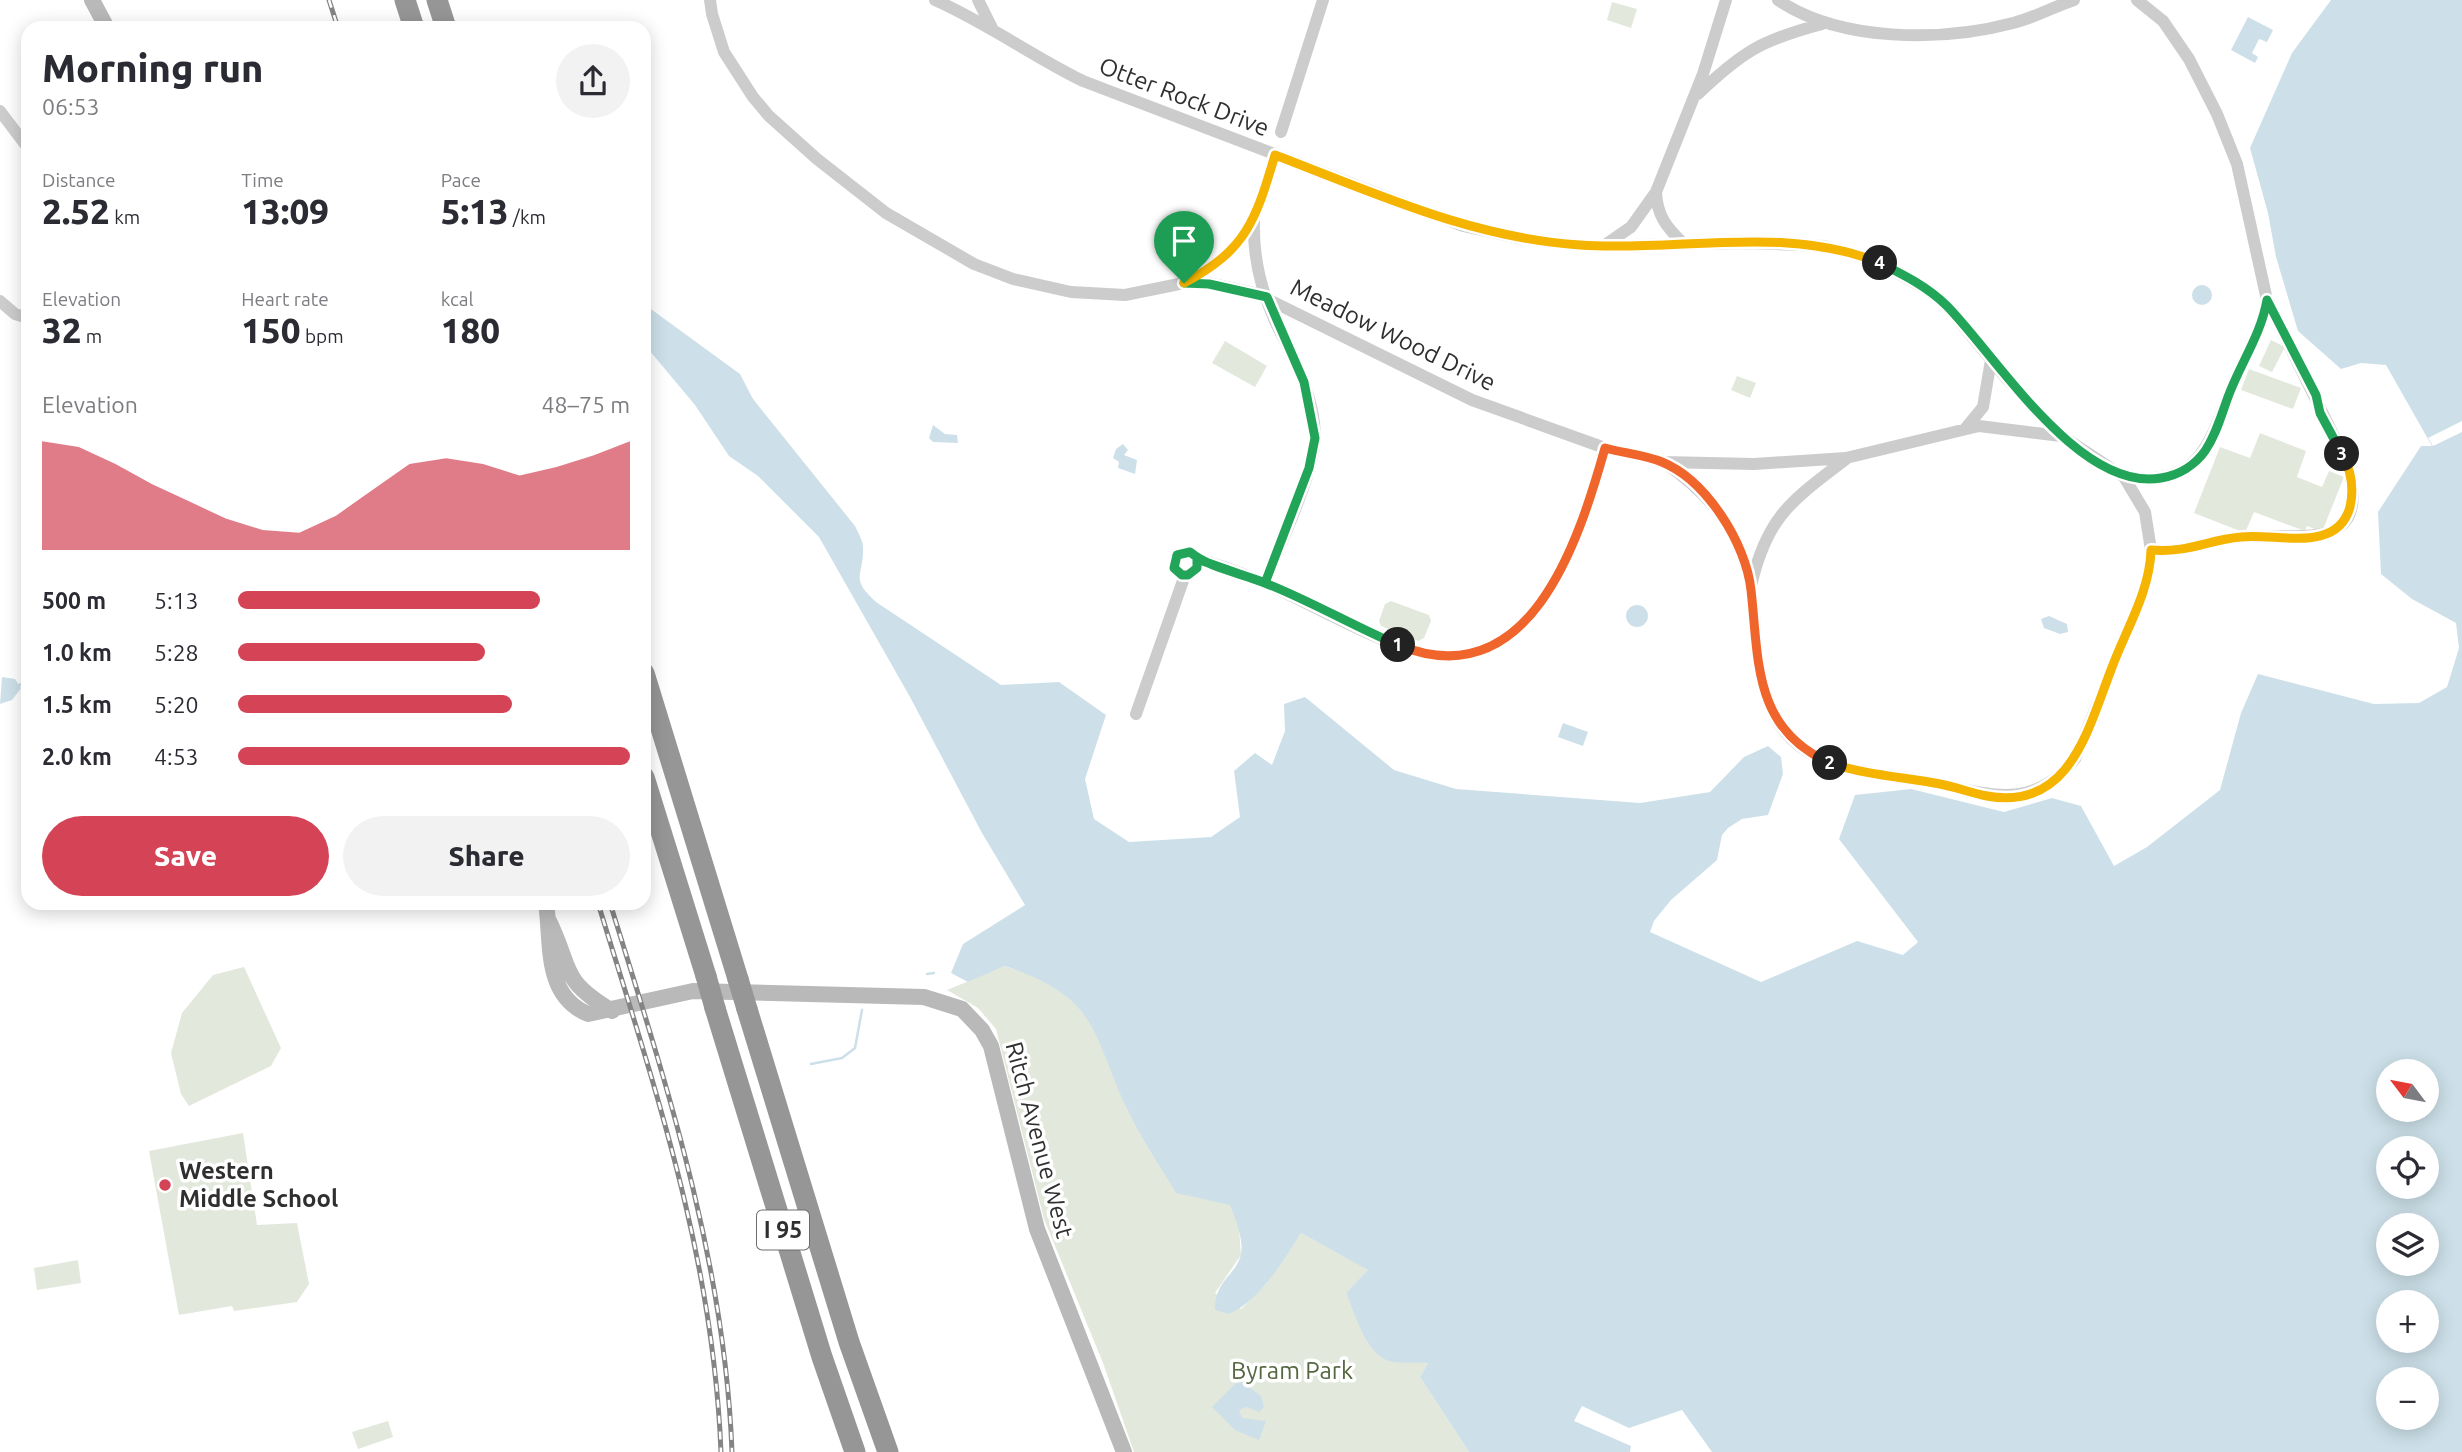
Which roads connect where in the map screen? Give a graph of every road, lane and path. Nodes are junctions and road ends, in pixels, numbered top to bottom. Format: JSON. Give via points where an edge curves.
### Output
{"nodes":[{"id":1,"x":92,"y":0,"type":"edge"},
{"id":2,"x":405,"y":0,"type":"edge"},
{"id":3,"x":437,"y":0,"type":"edge"},
{"id":4,"x":710,"y":0,"type":"edge"},
{"id":5,"x":935,"y":0,"type":"edge"},
{"id":6,"x":978,"y":0,"type":"edge"},
{"id":7,"x":1323,"y":0,"type":"edge"},
{"id":8,"x":1726,"y":0,"type":"edge"},
{"id":9,"x":1778,"y":0,"type":"edge"},
{"id":10,"x":2074,"y":0,"type":"edge"},
{"id":11,"x":2137,"y":0,"type":"edge"},
{"id":12,"x":103,"y":21,"type":"edge"},
{"id":13,"x":412,"y":21,"type":"edge"},
{"id":14,"x":444,"y":21,"type":"edge"},
{"id":15,"x":1823,"y":24,"type":"junction"},
{"id":16,"x":993,"y":28,"type":"junction"},
{"id":17,"x":1693,"y":98,"type":"junction"},
{"id":18,"x":0,"y":111,"type":"edge"},
{"id":19,"x":1280,"y":132,"type":"dead end"},
{"id":20,"x":21,"y":139,"type":"edge"},
{"id":21,"x":1275,"y":155,"type":"junction"},
{"id":22,"x":1656,"y":192,"type":"junction"},
{"id":23,"x":1254,"y":222,"type":"junction"},
{"id":24,"x":1683,"y":243,"type":"junction"},
{"id":25,"x":1604,"y":245,"type":"junction"},
{"id":26,"x":1184,"y":283,"type":"junction"},
{"id":27,"x":1267,"y":297,"type":"junction"},
{"id":28,"x":2267,"y":300,"type":"junction"},
{"id":29,"x":0,"y":301,"type":"edge"},
{"id":30,"x":21,"y":315,"type":"edge"},
{"id":31,"x":1991,"y":360,"type":"junction"},
{"id":32,"x":1965,"y":429,"type":"junction"},
{"id":33,"x":2062,"y":436,"type":"junction"},
{"id":34,"x":1605,"y":448,"type":"junction"},
{"id":35,"x":1846,"y":458,"type":"junction"},
{"id":36,"x":1663,"y":462,"type":"junction"},
{"id":37,"x":2124,"y":477,"type":"junction"},
{"id":38,"x":2151,"y":550,"type":"junction"},
{"id":39,"x":1197,"y":559,"type":"junction"},
{"id":40,"x":1185,"y":575,"type":"junction"},
{"id":41,"x":1265,"y":583,"type":"junction"},
{"id":42,"x":1751,"y":587,"type":"junction"},
{"id":43,"x":651,"y":696,"type":"edge"},
{"id":44,"x":1136,"y":714,"type":"dead end"},
{"id":45,"x":651,"y":799,"type":"edge"},
{"id":46,"x":547,"y":911,"type":"edge"},
{"id":47,"x":888,"y":1450,"type":"edge"},
{"id":48,"x":855,"y":1452,"type":"edge"},
{"id":49,"x":1124,"y":1452,"type":"edge"}],
"edges":[{"from":1,"to":12,"type":"main road"},
{"from":2,"to":13,"type":"highway"},
{"from":3,"to":14,"type":"highway"},
{"from":4,"to":26,"type":"street","name":"Meadow Wood Drive","via":[[724,52],[769,116],[886,213],[930,240],[997,274],[1071,292],[1125,295]]},
{"from":5,"to":16,"type":"street","name":"Otter Rock Drive"},
{"from":6,"to":16,"type":"street"},
{"from":7,"to":19,"type":"street"},
{"from":8,"to":17,"type":"street"},
{"from":9,"to":15,"type":"street"},
{"from":10,"to":15,"type":"street","via":[[2017,23],[1963,34],[1913,35]]},
{"from":11,"to":28,"type":"street","via":[[2169,30],[2219,118],[2242,184]]},
{"from":15,"to":17,"type":"street","via":[[1754,47]]},
{"from":16,"to":21,"type":"street","name":"Otter Rock Drive","via":[[1083,81]]},
{"from":17,"to":22,"type":"street"},
{"from":18,"to":20,"type":"street"},
{"from":21,"to":23,"type":"street"},
{"from":21,"to":25,"type":"street","name":"Otter Rock Drive","via":[[1488,233]]},
{"from":22,"to":24,"type":"street","via":[[1657,212]]},
{"from":22,"to":25,"type":"street","via":[[1631,228]]},
{"from":23,"to":26,"type":"street","via":[[1216,262]]},
{"from":23,"to":27,"type":"street","via":[[1255,255]]},
{"from":24,"to":25,"type":"street","name":"Otter Rock Drive"},
{"from":24,"to":31,"type":"street","name":"Otter Rock Drive","via":[[1824,246],[1878,262],[1946,305]]},
{"from":26,"to":27,"type":"street","name":"Meadow Wood Drive"},
{"from":27,"to":34,"type":"street","name":"Meadow Wood Drive","via":[[1472,400]]},
{"from":27,"to":41,"type":"street","via":[[1304,382],[1315,438],[1309,468]]},
{"from":28,"to":37,"type":"street","via":[[2259,332],[2203,454],[2186,470],[2169,477]]},
{"from":28,"to":38,"type":"street","via":[[2346,461],[2352,487],[2348,513],[2339,527],[2318,537],[2256,535],[2184,550]]},
{"from":29,"to":30,"type":"street"},
{"from":31,"to":32,"type":"street","via":[[1983,407]]},
{"from":31,"to":33,"type":"street","name":"Otter Rock Drive"},
{"from":32,"to":33,"type":"street","name":"Meadow Wood Drive","via":[[2005,428]]},
{"from":32,"to":35,"type":"street","name":"Meadow Wood Drive"},
{"from":33,"to":37,"type":"street"},
{"from":34,"to":36,"type":"street","name":"Meadow Wood Drive"},
{"from":34,"to":41,"type":"street","via":[[1569,553],[1552,587],[1514,632],[1486,650],[1456,656],[1403,647]]},
{"from":35,"to":36,"type":"street","name":"Meadow Wood Drive","via":[[1754,464]]},
{"from":35,"to":42,"type":"street","via":[[1785,508],[1756,564]]},
{"from":36,"to":42,"type":"street","via":[[1698,488],[1721,515],[1736,541]]},
{"from":37,"to":38,"type":"street","via":[[2145,512]]},
{"from":38,"to":42,"type":"street","via":[[2147,582],[2077,757],[2039,789],[2004,797],[1833,764],[1798,743],[1776,719],[1757,667]]},
{"from":39,"to":40,"type":"street","via":[[1195,570]]},
{"from":39,"to":40,"type":"street","via":[[1187,552],[1174,559],[1177,572]]},
{"from":39,"to":41,"type":"street"},
{"from":40,"to":44,"type":"street"},
{"from":43,"to":47,"type":"highway","number":"I 95","bridge":true,"via":[[849,1342]]},
{"from":45,"to":48,"type":"highway","number":"I 95","bridge":true},
{"from":46,"to":49,"type":"main road","name":"Ritch Avenue West","via":[[550,957],[565,999],[588,1014],[693,991],[938,999],[962,1009],[991,1046],[1037,1229]]}]}
